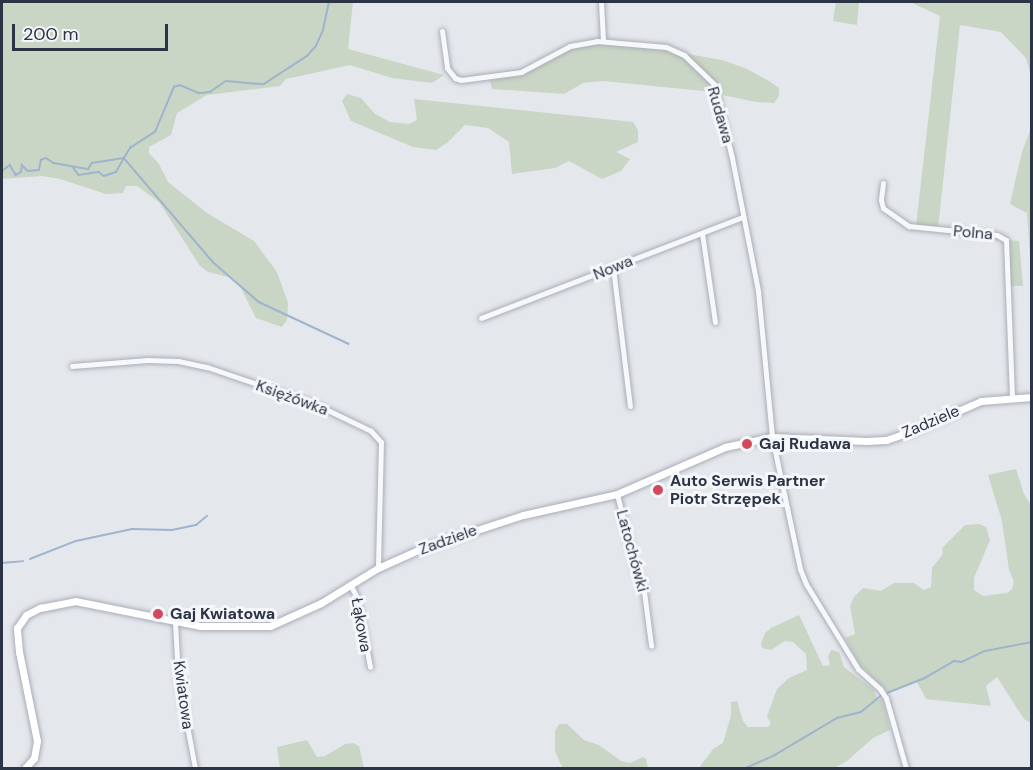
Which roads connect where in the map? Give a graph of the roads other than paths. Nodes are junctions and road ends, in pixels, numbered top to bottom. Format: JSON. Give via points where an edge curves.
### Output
{"nodes":[{"id":1,"x":601,"y":2,"type":"edge"},
{"id":2,"x":442,"y":31,"type":"dead end"},
{"id":3,"x":603,"y":41,"type":"junction"},
{"id":4,"x":883,"y":183,"type":"dead end"},
{"id":5,"x":743,"y":217,"type":"junction"},
{"id":6,"x":702,"y":233,"type":"junction"},
{"id":7,"x":613,"y":268,"type":"junction"},
{"id":8,"x":481,"y":318,"type":"dead end"},
{"id":9,"x":715,"y":322,"type":"dead end"},
{"id":10,"x":72,"y":366,"type":"dead end"},
{"id":11,"x":1012,"y":397,"type":"junction"},
{"id":12,"x":1032,"y":397,"type":"edge"},
{"id":13,"x":630,"y":406,"type":"dead end"},
{"id":14,"x":772,"y":437,"type":"junction"},
{"id":15,"x":617,"y":494,"type":"junction"},
{"id":16,"x":378,"y":568,"type":"junction"},
{"id":17,"x":350,"y":584,"type":"junction"},
{"id":18,"x":175,"y":622,"type":"junction"},
{"id":19,"x":651,"y":645,"type":"dead end"},
{"id":20,"x":370,"y":667,"type":"dead end"},
{"id":21,"x":25,"y":768,"type":"edge"},
{"id":22,"x":195,"y":768,"type":"edge"},
{"id":23,"x":906,"y":768,"type":"edge"}],
"edges":[{"from":1,"to":3,"type":"street"},
{"from":2,"to":3,"type":"street","name":"Rudawa","via":[[447,68],[455,78],[466,81],[521,72],[570,46]]},
{"from":3,"to":5,"type":"street","name":"Rudawa","via":[[666,47],[684,55],[714,84]]},
{"from":4,"to":11,"type":"street","name":"Polna","via":[[883,208],[909,226],[997,235],[1006,240]]},
{"from":5,"to":6,"type":"street","name":"Nowa"},
{"from":5,"to":14,"type":"street","name":"Rudawa","via":[[761,314]]},
{"from":6,"to":7,"type":"street","name":"Nowa"},
{"from":6,"to":9,"type":"street"},
{"from":7,"to":8,"type":"street","name":"Nowa"},
{"from":7,"to":13,"type":"street"},
{"from":10,"to":16,"type":"street","name":"Księżówka","via":[[148,360],[207,367],[313,403],[370,431],[381,442]]},
{"from":11,"to":12,"type":"street","name":"Zadziele"},
{"from":11,"to":14,"type":"street","name":"Zadziele","via":[[981,401],[886,440]]},
{"from":14,"to":15,"type":"street","name":"Zadziele","via":[[720,448]]},
{"from":14,"to":23,"type":"street","name":"Rudawa","via":[[806,584],[858,669],[886,698]]},
{"from":15,"to":16,"type":"street","name":"Zadziele","via":[[494,524]]},
{"from":15,"to":19,"type":"street","name":"Latochówki","via":[[635,568],[643,584]]},
{"from":16,"to":17,"type":"street","name":"Zadziele"},
{"from":17,"to":18,"type":"street","name":"Zadziele","via":[[321,603],[270,626],[212,627]]},
{"from":17,"to":20,"type":"street","name":"Łąkowa","via":[[357,598]]},
{"from":18,"to":21,"type":"street","name":"Zadziele","via":[[75,601],[50,605],[26,615],[20,621],[17,635],[37,741],[34,758]]},
{"from":18,"to":22,"type":"street","name":"Kwiatowa","via":[[178,678]]}]}
